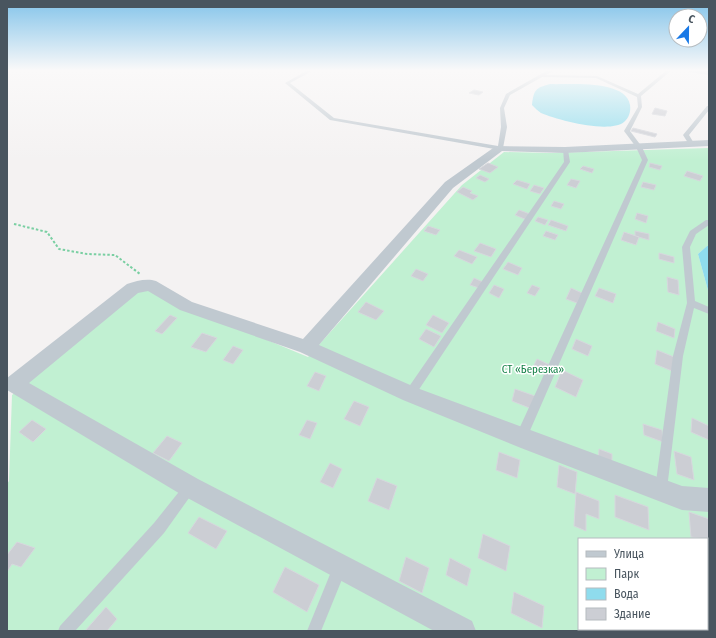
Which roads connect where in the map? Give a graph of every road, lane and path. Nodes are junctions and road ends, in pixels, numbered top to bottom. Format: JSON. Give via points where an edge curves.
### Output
{"nodes":[{"id":1,"x":308,"y":100,"type":"edge"},
{"id":2,"x":506,"y":100,"type":"edge"},
{"id":3,"x":639,"y":100,"type":"edge"},
{"id":4,"x":709,"y":107,"type":"edge"},
{"id":5,"x":709,"y":143,"type":"edge"},
{"id":6,"x":692,"y":145,"type":"junction"},
{"id":7,"x":639,"y":147,"type":"junction"},
{"id":8,"x":500,"y":148,"type":"junction"},
{"id":9,"x":565,"y":150,"type":"junction"},
{"id":10,"x":709,"y":222,"type":"edge"},
{"id":11,"x":14,"y":224,"type":"dead end"},
{"id":12,"x":150,"y":285,"type":"junction"},
{"id":13,"x":691,"y":303,"type":"junction"},
{"id":14,"x":709,"y":311,"type":"edge"},
{"id":15,"x":306,"y":347,"type":"junction"},
{"id":16,"x":410,"y":394,"type":"junction"},
{"id":17,"x":521,"y":438,"type":"junction"},
{"id":18,"x":190,"y":487,"type":"junction"},
{"id":19,"x":661,"y":489,"type":"junction"},
{"id":20,"x":709,"y":500,"type":"edge"},
{"id":21,"x":340,"y":566,"type":"junction"},
{"id":22,"x":65,"y":631,"type":"edge"},
{"id":23,"x":314,"y":631,"type":"edge"},
{"id":24,"x":462,"y":631,"type":"edge"}],
"edges":[{"from":1,"to":8,"type":"lane","via":[[332,119]]},
{"from":2,"to":8,"type":"lane","via":[[502,108],[504,127]]},
{"from":3,"to":7,"type":"lane","via":[[640,107],[627,131]]},
{"from":4,"to":6,"type":"lane","via":[[686,135]]},
{"from":5,"to":6,"type":"street"},
{"from":6,"to":7,"type":"street"},
{"from":7,"to":9,"type":"street"},
{"from":7,"to":17,"type":"lane","via":[[645,160]]},
{"from":8,"to":9,"type":"street"},
{"from":8,"to":15,"type":"street","via":[[449,185]]},
{"from":9,"to":16,"type":"lane","via":[[567,162]]},
{"from":10,"to":13,"type":"lane","via":[[693,233],[686,247]]},
{"from":11,"to":12,"type":"path","via":[[47,232],[59,248],[87,254],[115,255],[137,269]]},
{"from":12,"to":15,"type":"street","via":[[186,306]]},
{"from":12,"to":18,"type":"street","via":[[133,288],[14,384]]},
{"from":13,"to":14,"type":"lane"},
{"from":13,"to":19,"type":"lane","via":[[678,356]]},
{"from":15,"to":16,"type":"street"},
{"from":16,"to":17,"type":"street"},
{"from":17,"to":19,"type":"street"},
{"from":18,"to":21,"type":"street"},
{"from":18,"to":22,"type":"lane","via":[[159,528]]},
{"from":19,"to":20,"type":"street","via":[[682,498]]},
{"from":21,"to":23,"type":"lane"},
{"from":21,"to":24,"type":"street"}]}
